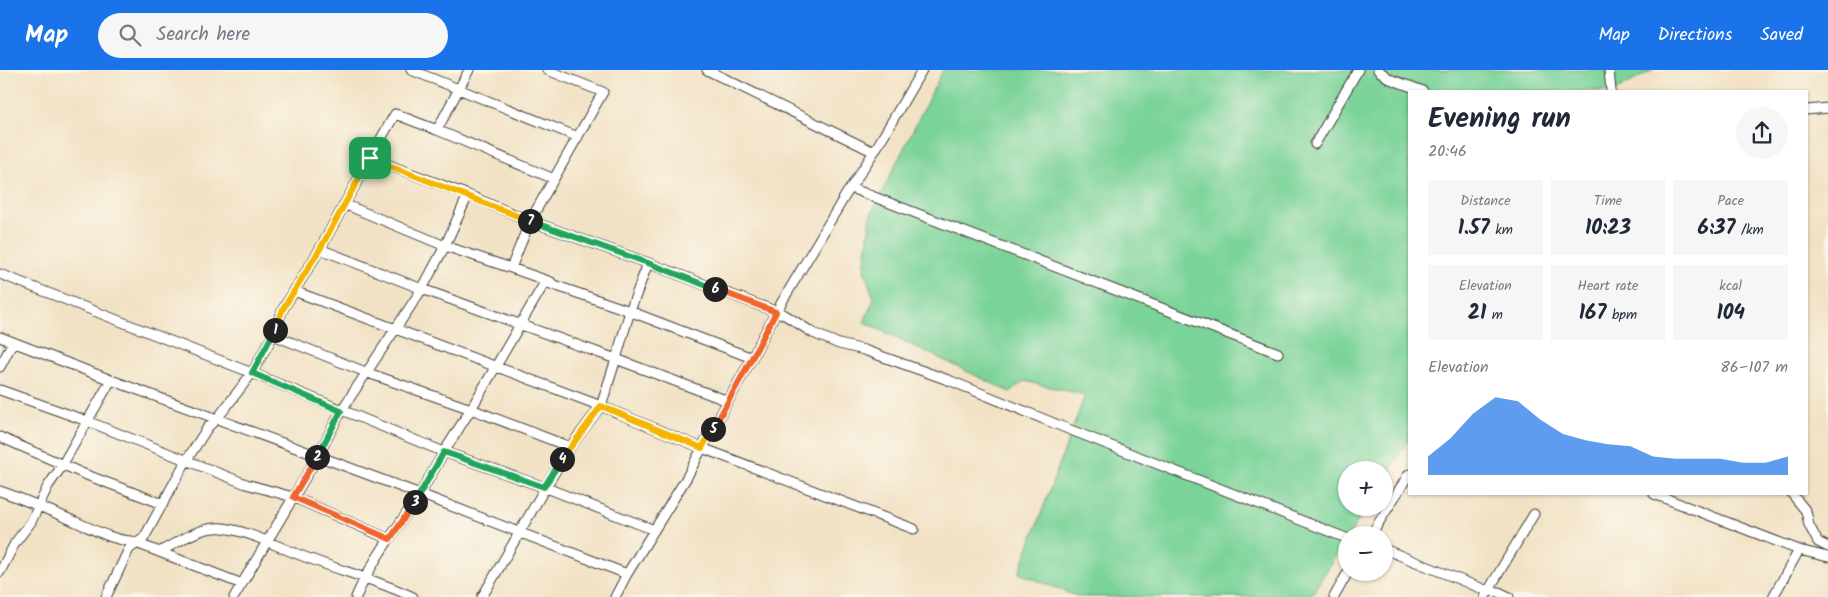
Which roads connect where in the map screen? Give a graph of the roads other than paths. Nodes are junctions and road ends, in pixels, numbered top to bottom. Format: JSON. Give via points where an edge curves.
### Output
{"nodes":[{"id":1,"x":411,"y":70,"type":"edge"},
{"id":2,"x":469,"y":70,"type":"edge"},
{"id":3,"x":547,"y":70,"type":"edge"},
{"id":4,"x":707,"y":70,"type":"edge"},
{"id":5,"x":922,"y":70,"type":"edge"},
{"id":6,"x":1358,"y":70,"type":"edge"},
{"id":7,"x":1378,"y":70,"type":"edge"},
{"id":8,"x":1609,"y":70,"type":"edge"},
{"id":9,"x":459,"y":89,"type":"junction"},
{"id":10,"x":1420,"y":90,"type":"edge"},
{"id":11,"x":1611,"y":90,"type":"edge"},
{"id":12,"x":1828,"y":108,"type":"edge"},
{"id":13,"x":1808,"y":110,"type":"edge"},
{"id":14,"x":437,"y":130,"type":"junction"},
{"id":15,"x":578,"y":137,"type":"junction"},
{"id":16,"x":1315,"y":144,"type":"dead end"},
{"id":17,"x":874,"y":152,"type":"junction"},
{"id":18,"x":370,"y":158,"type":"junction"},
{"id":19,"x":554,"y":179,"type":"junction"},
{"id":20,"x":851,"y":188,"type":"junction"},
{"id":21,"x":468,"y":195,"type":"junction"},
{"id":22,"x":344,"y":204,"type":"junction"},
{"id":23,"x":530,"y":221,"type":"junction"},
{"id":24,"x":445,"y":246,"type":"junction"},
{"id":25,"x":320,"y":249,"type":"junction"},
{"id":26,"x":648,"y":263,"type":"junction"},
{"id":27,"x":511,"y":268,"type":"junction"},
{"id":28,"x":0,"y":274,"type":"edge"},
{"id":29,"x":422,"y":289,"type":"junction"},
{"id":30,"x":294,"y":291,"type":"junction"},
{"id":31,"x":630,"y":311,"type":"junction"},
{"id":32,"x":776,"y":312,"type":"junction"},
{"id":33,"x":522,"y":324,"type":"junction"},
{"id":34,"x":396,"y":330,"type":"junction"},
{"id":35,"x":273,"y":335,"type":"junction"},
{"id":36,"x":0,"y":337,"type":"edge"},
{"id":37,"x":13,"y":342,"type":"junction"},
{"id":38,"x":1278,"y":353,"type":"dead end"},
{"id":39,"x":752,"y":358,"type":"junction"},
{"id":40,"x":616,"y":359,"type":"junction"},
{"id":41,"x":0,"y":367,"type":"edge"},
{"id":42,"x":496,"y":367,"type":"junction"},
{"id":43,"x":252,"y":373,"type":"junction"},
{"id":44,"x":368,"y":373,"type":"junction"},
{"id":45,"x":111,"y":380,"type":"junction"},
{"id":46,"x":0,"y":390,"type":"edge"},
{"id":47,"x":728,"y":401,"type":"junction"},
{"id":48,"x":601,"y":406,"type":"junction"},
{"id":49,"x":471,"y":409,"type":"junction"},
{"id":50,"x":341,"y":411,"type":"junction"},
{"id":51,"x":217,"y":419,"type":"junction"},
{"id":52,"x":87,"y":421,"type":"junction"},
{"id":53,"x":0,"y":437,"type":"edge"},
{"id":54,"x":570,"y":447,"type":"junction"},
{"id":55,"x":702,"y":448,"type":"junction"},
{"id":56,"x":444,"y":452,"type":"junction"},
{"id":57,"x":318,"y":456,"type":"junction"},
{"id":58,"x":186,"y":461,"type":"junction"},
{"id":59,"x":63,"y":464,"type":"junction"},
{"id":60,"x":1408,"y":476,"type":"edge"},
{"id":61,"x":544,"y":487,"type":"junction"},
{"id":62,"x":0,"y":491,"type":"edge"},
{"id":63,"x":420,"y":494,"type":"junction"},
{"id":64,"x":1657,"y":495,"type":"edge"},
{"id":65,"x":1793,"y":495,"type":"edge"},
{"id":66,"x":293,"y":497,"type":"junction"},
{"id":67,"x":163,"y":504,"type":"junction"},
{"id":68,"x":39,"y":506,"type":"junction"},
{"id":69,"x":1534,"y":514,"type":"dead end"},
{"id":70,"x":1377,"y":526,"type":"edge"},
{"id":71,"x":914,"y":529,"type":"dead end"},
{"id":72,"x":654,"y":530,"type":"junction"},
{"id":73,"x":520,"y":534,"type":"junction"},
{"id":74,"x":1338,"y":535,"type":"edge"},
{"id":75,"x":390,"y":539,"type":"junction"},
{"id":76,"x":267,"y":540,"type":"junction"},
{"id":77,"x":137,"y":543,"type":"junction"},
{"id":78,"x":1828,"y":547,"type":"edge"},
{"id":79,"x":1800,"y":550,"type":"junction"},
{"id":80,"x":159,"y":552,"type":"junction"},
{"id":81,"x":1393,"y":553,"type":"edge"},
{"id":82,"x":1828,"y":557,"type":"edge"},
{"id":83,"x":0,"y":572,"type":"edge"},
{"id":84,"x":626,"y":574,"type":"junction"},
{"id":85,"x":366,"y":578,"type":"junction"},
{"id":86,"x":1343,"y":581,"type":"edge"},
{"id":87,"x":242,"y":584,"type":"junction"},
{"id":88,"x":1487,"y":594,"type":"edge"},
{"id":89,"x":106,"y":597,"type":"edge"},
{"id":90,"x":234,"y":597,"type":"edge"},
{"id":91,"x":356,"y":597,"type":"edge"},
{"id":92,"x":413,"y":597,"type":"edge"},
{"id":93,"x":482,"y":597,"type":"edge"},
{"id":94,"x":615,"y":597,"type":"edge"},
{"id":95,"x":1334,"y":597,"type":"edge"},
{"id":96,"x":1509,"y":597,"type":"edge"},
{"id":97,"x":1772,"y":597,"type":"edge"}],
"edges":[{"from":1,"to":9,"type":"street"},
{"from":2,"to":9,"type":"street"},
{"from":3,"to":15,"type":"street","via":[[603,92]]},
{"from":4,"to":17,"type":"street"},
{"from":5,"to":17,"type":"street"},
{"from":6,"to":16,"type":"street"},
{"from":7,"to":10,"type":"street","via":[[1390,79]]},
{"from":8,"to":11,"type":"street"},
{"from":9,"to":14,"type":"street"},
{"from":9,"to":15,"type":"street"},
{"from":12,"to":13,"type":"street"},
{"from":14,"to":18,"type":"street","via":[[395,114]]},
{"from":14,"to":19,"type":"street"},
{"from":15,"to":19,"type":"street"},
{"from":17,"to":20,"type":"street"},
{"from":18,"to":21,"type":"street"},
{"from":18,"to":22,"type":"street"},
{"from":19,"to":23,"type":"street"},
{"from":20,"to":32,"type":"street"},
{"from":20,"to":38,"type":"street"},
{"from":21,"to":23,"type":"street"},
{"from":21,"to":24,"type":"street"},
{"from":22,"to":24,"type":"street"},
{"from":22,"to":25,"type":"street"},
{"from":23,"to":26,"type":"street"},
{"from":23,"to":27,"type":"street"},
{"from":24,"to":27,"type":"street"},
{"from":24,"to":29,"type":"street"},
{"from":25,"to":29,"type":"street"},
{"from":25,"to":30,"type":"street"},
{"from":26,"to":31,"type":"street"},
{"from":26,"to":32,"type":"street"},
{"from":27,"to":31,"type":"street"},
{"from":28,"to":43,"type":"street"},
{"from":29,"to":33,"type":"street"},
{"from":29,"to":34,"type":"street"},
{"from":30,"to":34,"type":"street"},
{"from":30,"to":35,"type":"street"},
{"from":31,"to":33,"type":"street","via":[[545,282]]},
{"from":31,"to":39,"type":"street"},
{"from":31,"to":40,"type":"street"},
{"from":32,"to":39,"type":"street"},
{"from":32,"to":74,"type":"street","via":[[839,344],[951,381]]},
{"from":33,"to":40,"type":"street"},
{"from":33,"to":42,"type":"street"},
{"from":34,"to":42,"type":"street"},
{"from":34,"to":44,"type":"street"},
{"from":35,"to":43,"type":"street"},
{"from":35,"to":44,"type":"street"},
{"from":36,"to":37,"type":"street"},
{"from":37,"to":41,"type":"street"},
{"from":37,"to":45,"type":"street"},
{"from":39,"to":47,"type":"street"},
{"from":40,"to":47,"type":"street"},
{"from":40,"to":48,"type":"street"},
{"from":42,"to":48,"type":"street"},
{"from":42,"to":49,"type":"street"},
{"from":43,"to":50,"type":"street"},
{"from":43,"to":51,"type":"street"},
{"from":44,"to":49,"type":"street"},
{"from":44,"to":50,"type":"street"},
{"from":45,"to":51,"type":"street"},
{"from":45,"to":52,"type":"street"},
{"from":46,"to":52,"type":"street"},
{"from":47,"to":55,"type":"street"},
{"from":48,"to":54,"type":"street"},
{"from":48,"to":55,"type":"street"},
{"from":49,"to":54,"type":"street"},
{"from":49,"to":56,"type":"street"},
{"from":50,"to":56,"type":"street"},
{"from":50,"to":57,"type":"street"},
{"from":51,"to":57,"type":"street"},
{"from":51,"to":58,"type":"street"},
{"from":52,"to":58,"type":"street"},
{"from":52,"to":59,"type":"street"},
{"from":53,"to":59,"type":"street"},
{"from":54,"to":61,"type":"street"},
{"from":55,"to":71,"type":"street"},
{"from":55,"to":72,"type":"street","via":[[688,477]]},
{"from":56,"to":61,"type":"street"},
{"from":56,"to":63,"type":"street"},
{"from":57,"to":63,"type":"street"},
{"from":57,"to":66,"type":"street"},
{"from":58,"to":66,"type":"street","via":[[246,484]]},
{"from":58,"to":67,"type":"street"},
{"from":59,"to":67,"type":"street"},
{"from":59,"to":68,"type":"street"},
{"from":60,"to":70,"type":"street"},
{"from":61,"to":72,"type":"street"},
{"from":61,"to":73,"type":"street"},
{"from":62,"to":68,"type":"street"},
{"from":63,"to":73,"type":"street"},
{"from":63,"to":75,"type":"street"},
{"from":64,"to":79,"type":"street"},
{"from":65,"to":78,"type":"street","via":[[1806,512],[1818,542]]},
{"from":66,"to":75,"type":"street"},
{"from":66,"to":76,"type":"street"},
{"from":67,"to":77,"type":"street","via":[[144,538]]},
{"from":68,"to":77,"type":"street","via":[[104,534]]},
{"from":68,"to":83,"type":"street"},
{"from":69,"to":88,"type":"street"},
{"from":72,"to":84,"type":"street"},
{"from":73,"to":84,"type":"street"},
{"from":73,"to":93,"type":"street"},
{"from":75,"to":85,"type":"street"},
{"from":76,"to":80,"type":"street","via":[[222,528],[195,532]]},
{"from":76,"to":85,"type":"street"},
{"from":76,"to":87,"type":"street"},
{"from":77,"to":80,"type":"street"},
{"from":77,"to":89,"type":"street","via":[[129,549]]},
{"from":79,"to":82,"type":"street"},
{"from":79,"to":97,"type":"street"},
{"from":80,"to":87,"type":"street"},
{"from":81,"to":88,"type":"street"},
{"from":84,"to":94,"type":"street"},
{"from":85,"to":91,"type":"street"},
{"from":85,"to":92,"type":"street"},
{"from":86,"to":95,"type":"street"},
{"from":87,"to":90,"type":"street"},
{"from":88,"to":96,"type":"street","via":[[1499,592]]}]}
